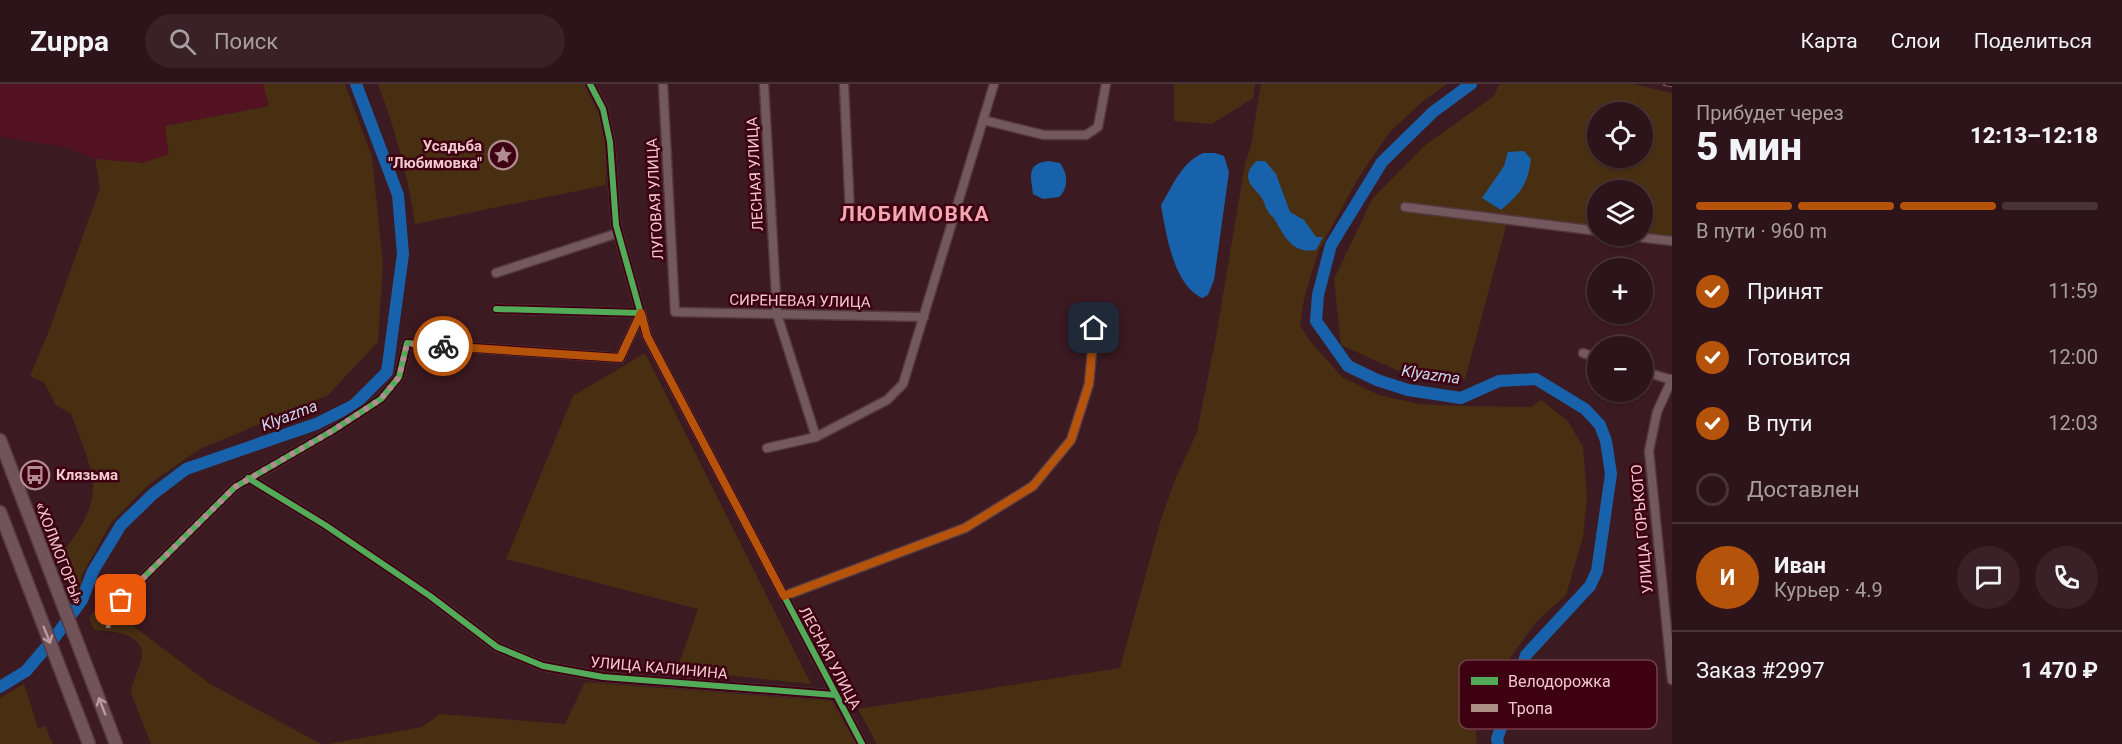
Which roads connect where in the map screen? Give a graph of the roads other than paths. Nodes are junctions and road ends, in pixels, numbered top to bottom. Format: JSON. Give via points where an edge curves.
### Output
{"nodes":[{"id":1,"x":590,"y":84,"type":"edge"},
{"id":2,"x":663,"y":84,"type":"edge"},
{"id":3,"x":764,"y":84,"type":"edge"},
{"id":4,"x":844,"y":84,"type":"edge"},
{"id":5,"x":994,"y":84,"type":"edge"},
{"id":6,"x":1106,"y":84,"type":"edge"},
{"id":7,"x":983,"y":120,"type":"junction"},
{"id":8,"x":1405,"y":207,"type":"dead end"},
{"id":9,"x":850,"y":214,"type":"dead end"},
{"id":10,"x":1587,"y":230,"type":"edge"},
{"id":11,"x":618,"y":233,"type":"junction"},
{"id":12,"x":1653,"y":239,"type":"edge"},
{"id":13,"x":1672,"y":241,"type":"edge"},
{"id":14,"x":496,"y":273,"type":"dead end"},
{"id":15,"x":496,"y":309,"type":"dead end"},
{"id":16,"x":675,"y":312,"type":"joint"},
{"id":17,"x":641,"y":313,"type":"junction"},
{"id":18,"x":777,"y":314,"type":"junction"},
{"id":19,"x":924,"y":317,"type":"junction"},
{"id":20,"x":1094,"y":328,"type":"dead end"},
{"id":21,"x":1583,"y":353,"type":"dead end"},
{"id":22,"x":1587,"y":354,"type":"edge"},
{"id":23,"x":1653,"y":374,"type":"edge"},
{"id":24,"x":1672,"y":380,"type":"edge"},
{"id":25,"x":816,"y":437,"type":"junction"},
{"id":26,"x":0,"y":440,"type":"edge"},
{"id":27,"x":767,"y":448,"type":"dead end"},
{"id":28,"x":248,"y":478,"type":"junction"},
{"id":29,"x":0,"y":512,"type":"edge"},
{"id":30,"x":784,"y":596,"type":"junction"},
{"id":31,"x":121,"y":600,"type":"dead end"},
{"id":32,"x":1672,"y":680,"type":"edge"},
{"id":33,"x":835,"y":694,"type":"junction"},
{"id":34,"x":89,"y":744,"type":"edge"},
{"id":35,"x":116,"y":744,"type":"edge"},
{"id":36,"x":862,"y":744,"type":"edge"}],
"edges":[{"from":1,"to":11,"type":"street","name":"ЛЕСНАЯ УЛИЦА","via":[[603,110],[610,142]]},
{"from":2,"to":16,"type":"street","name":"ЛУГОВАЯ УЛИЦА"},
{"from":3,"to":18,"type":"street","name":"ЛЕСНАЯ УЛИЦА"},
{"from":4,"to":9,"type":"street"},
{"from":5,"to":7,"type":"street"},
{"from":6,"to":7,"type":"street","via":[[1098,127],[1086,135],[1044,135]]},
{"from":7,"to":19,"type":"street"},
{"from":8,"to":10,"type":"street"},
{"from":11,"to":14,"type":"street"},
{"from":11,"to":17,"type":"street","name":"ЛЕСНАЯ УЛИЦА"},
{"from":12,"to":13,"type":"street"},
{"from":15,"to":17,"type":"street"},
{"from":16,"to":18,"type":"street","name":"СИРЕНЕВАЯ УЛИЦА"},
{"from":17,"to":28,"type":"street","via":[[620,358],[407,344],[399,377],[381,399]]},
{"from":17,"to":30,"type":"street","name":"ЛЕСНАЯ УЛИЦА","via":[[647,336]]},
{"from":18,"to":19,"type":"street","name":"СИРЕНЕВАЯ УЛИЦА"},
{"from":18,"to":25,"type":"street","name":"ЛЕСНАЯ УЛИЦА"},
{"from":19,"to":25,"type":"street","via":[[903,384],[887,400]]},
{"from":20,"to":30,"type":"street","via":[[1089,384],[1071,440],[1033,486],[965,528]]},
{"from":21,"to":22,"type":"street"},
{"from":23,"to":24,"type":"street"},
{"from":24,"to":32,"type":"street","name":"УЛИЦА ГОРЬКОГО","via":[[1657,412],[1649,451]]},
{"from":25,"to":27,"type":"street"},
{"from":35,"to":26,"type":"highway","name":"«ХОЛМОГОРЫ»","one_way":true},
{"from":28,"to":31,"type":"street"},
{"from":28,"to":33,"type":"street","name":"УЛИЦА КАЛИНИНА","via":[[430,596],[497,647],[543,666],[603,677]]},
{"from":29,"to":34,"type":"highway","one_way":true},
{"from":30,"to":33,"type":"street","name":"ЛЕСНАЯ УЛИЦА"},
{"from":33,"to":36,"type":"street","name":"ЛЕСНАЯ УЛИЦА"}]}
